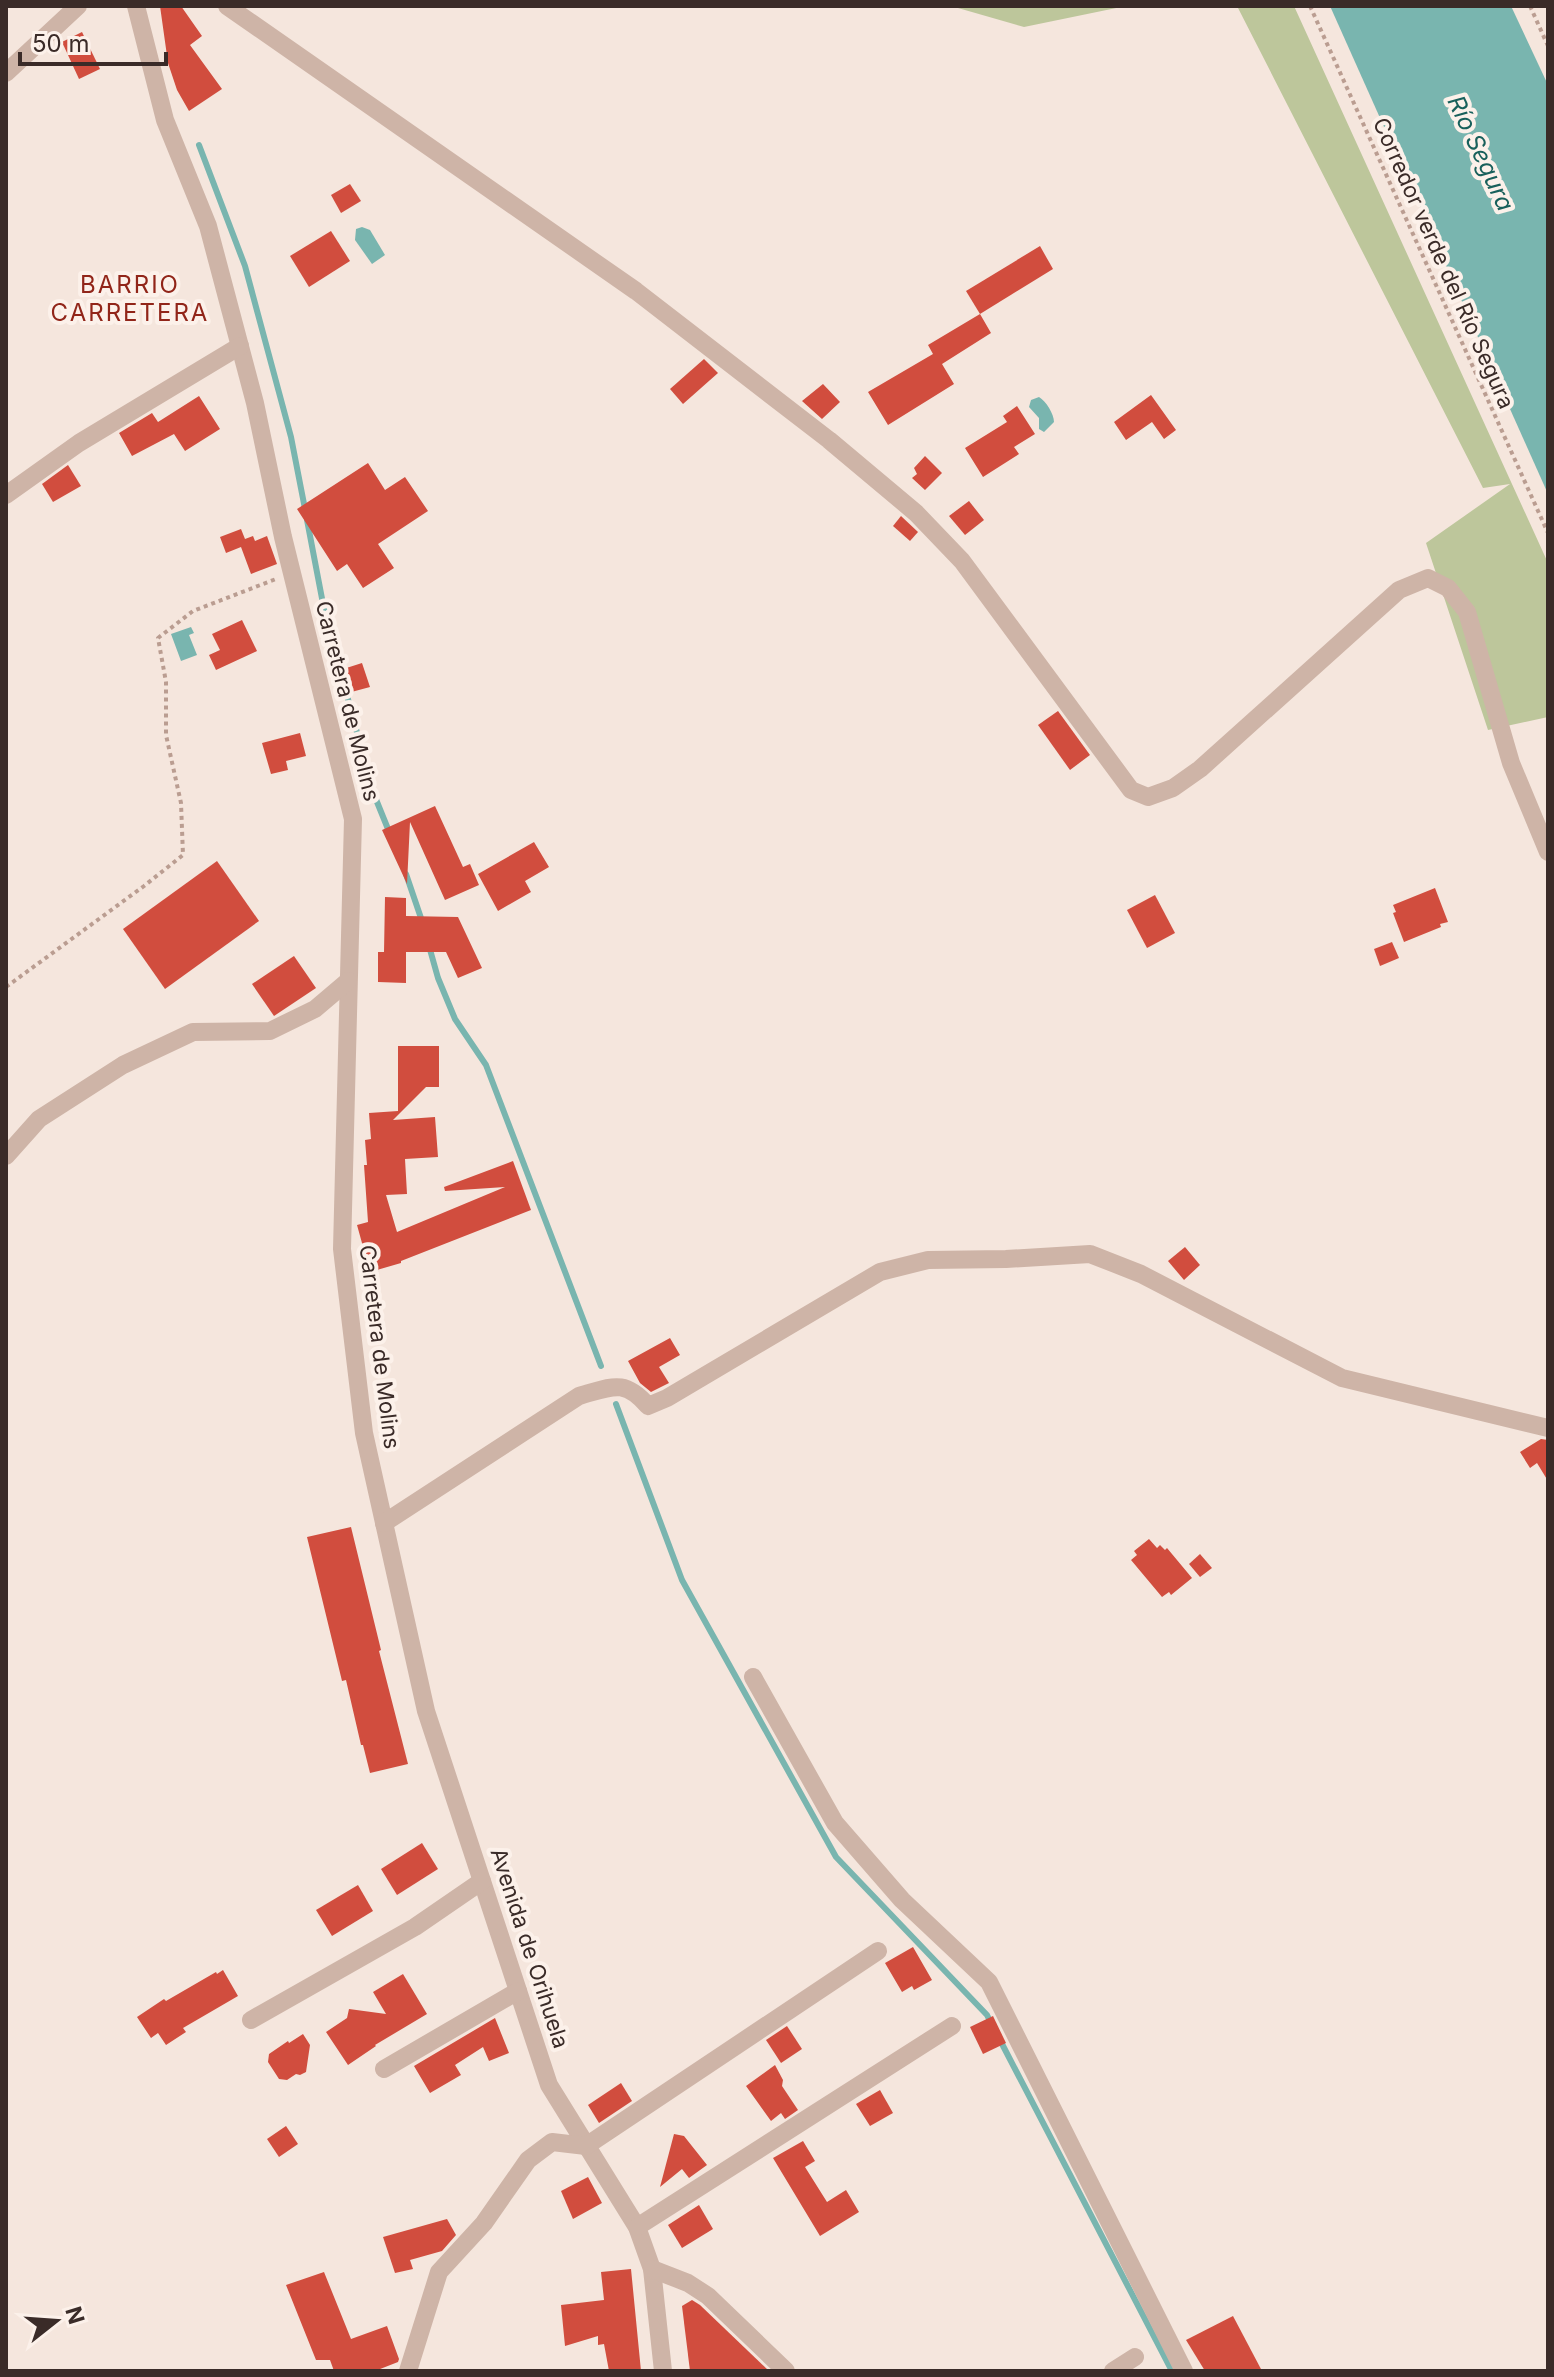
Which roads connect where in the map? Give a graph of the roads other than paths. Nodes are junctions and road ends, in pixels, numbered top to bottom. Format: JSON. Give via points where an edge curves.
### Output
{"nodes":[{"id":1,"x":78,"y":6,"type":"edge"},
{"id":2,"x":136,"y":6,"type":"edge"},
{"id":3,"x":227,"y":6,"type":"edge"},
{"id":4,"x":6,"y":73,"type":"edge"},
{"id":5,"x":240,"y":346,"type":"junction"},
{"id":6,"x":6,"y":495,"type":"edge"},
{"id":7,"x":1548,"y":852,"type":"edge"},
{"id":8,"x":348,"y":981,"type":"junction"},
{"id":9,"x":6,"y":1156,"type":"edge"},
{"id":10,"x":1548,"y":1428,"type":"edge"},
{"id":11,"x":384,"y":1523,"type":"junction"},
{"id":12,"x":753,"y":1677,"type":"dead end"},
{"id":13,"x":482,"y":1881,"type":"junction"},
{"id":14,"x":878,"y":1951,"type":"dead end"},
{"id":15,"x":518,"y":1991,"type":"junction"},
{"id":16,"x":251,"y":2020,"type":"dead end"},
{"id":17,"x":952,"y":2026,"type":"dead end"},
{"id":18,"x":384,"y":2069,"type":"dead end"},
{"id":19,"x":586,"y":2146,"type":"junction"},
{"id":20,"x":637,"y":2227,"type":"junction"},
{"id":21,"x":652,"y":2269,"type":"junction"},
{"id":22,"x":1135,"y":2357,"type":"dead end"},
{"id":23,"x":408,"y":2371,"type":"edge"},
{"id":24,"x":663,"y":2371,"type":"edge"},
{"id":25,"x":786,"y":2371,"type":"edge"},
{"id":26,"x":1113,"y":2371,"type":"edge"},
{"id":27,"x":1184,"y":2371,"type":"edge"}],
"edges":[{"from":1,"to":4,"type":"street"},
{"from":2,"to":5,"type":"street","name":"Carretera de Molins","via":[[165,120],[208,226]]},
{"from":3,"to":7,"type":"street","via":[[636,291],[916,513],[962,561],[1131,790],[1148,797],[1200,769],[1399,590],[1428,578],[1448,588],[1467,612],[1511,763]]},
{"from":5,"to":6,"type":"street","via":[[79,443]]},
{"from":5,"to":8,"type":"street","name":"Carretera de Molins","via":[[353,819]]},
{"from":8,"to":9,"type":"street","via":[[315,1009],[270,1031],[193,1032],[123,1065],[39,1119]]},
{"from":8,"to":11,"type":"street","name":"Carretera de Molins","via":[[342,1249],[364,1433]]},
{"from":10,"to":11,"type":"street","via":[[1342,1378],[1141,1274],[1090,1254],[928,1260],[880,1272],[648,1406],[635,1392],[615,1386],[579,1396]]},
{"from":11,"to":13,"type":"street","name":"Avenida de Orihuela","via":[[426,1711]]},
{"from":12,"to":27,"type":"street","via":[[835,1823],[902,1900],[989,1982]]},
{"from":13,"to":15,"type":"street","name":"Avenida de Orihuela"},
{"from":13,"to":16,"type":"street","via":[[415,1927]]},
{"from":14,"to":19,"type":"street"},
{"from":15,"to":18,"type":"street"},
{"from":15,"to":19,"type":"street","name":"Avenida de Orihuela","via":[[549,2085]]},
{"from":17,"to":20,"type":"street"},
{"from":19,"to":20,"type":"street","name":"Avenida de Orihuela"},
{"from":19,"to":23,"type":"street","via":[[552,2142],[528,2160],[484,2223],[439,2272]]},
{"from":20,"to":21,"type":"street","name":"Avenida de Orihuela"},
{"from":21,"to":24,"type":"street","name":"Avenida de Orihuela"},
{"from":21,"to":25,"type":"street","via":[[708,2296]]},
{"from":22,"to":26,"type":"street"}]}
